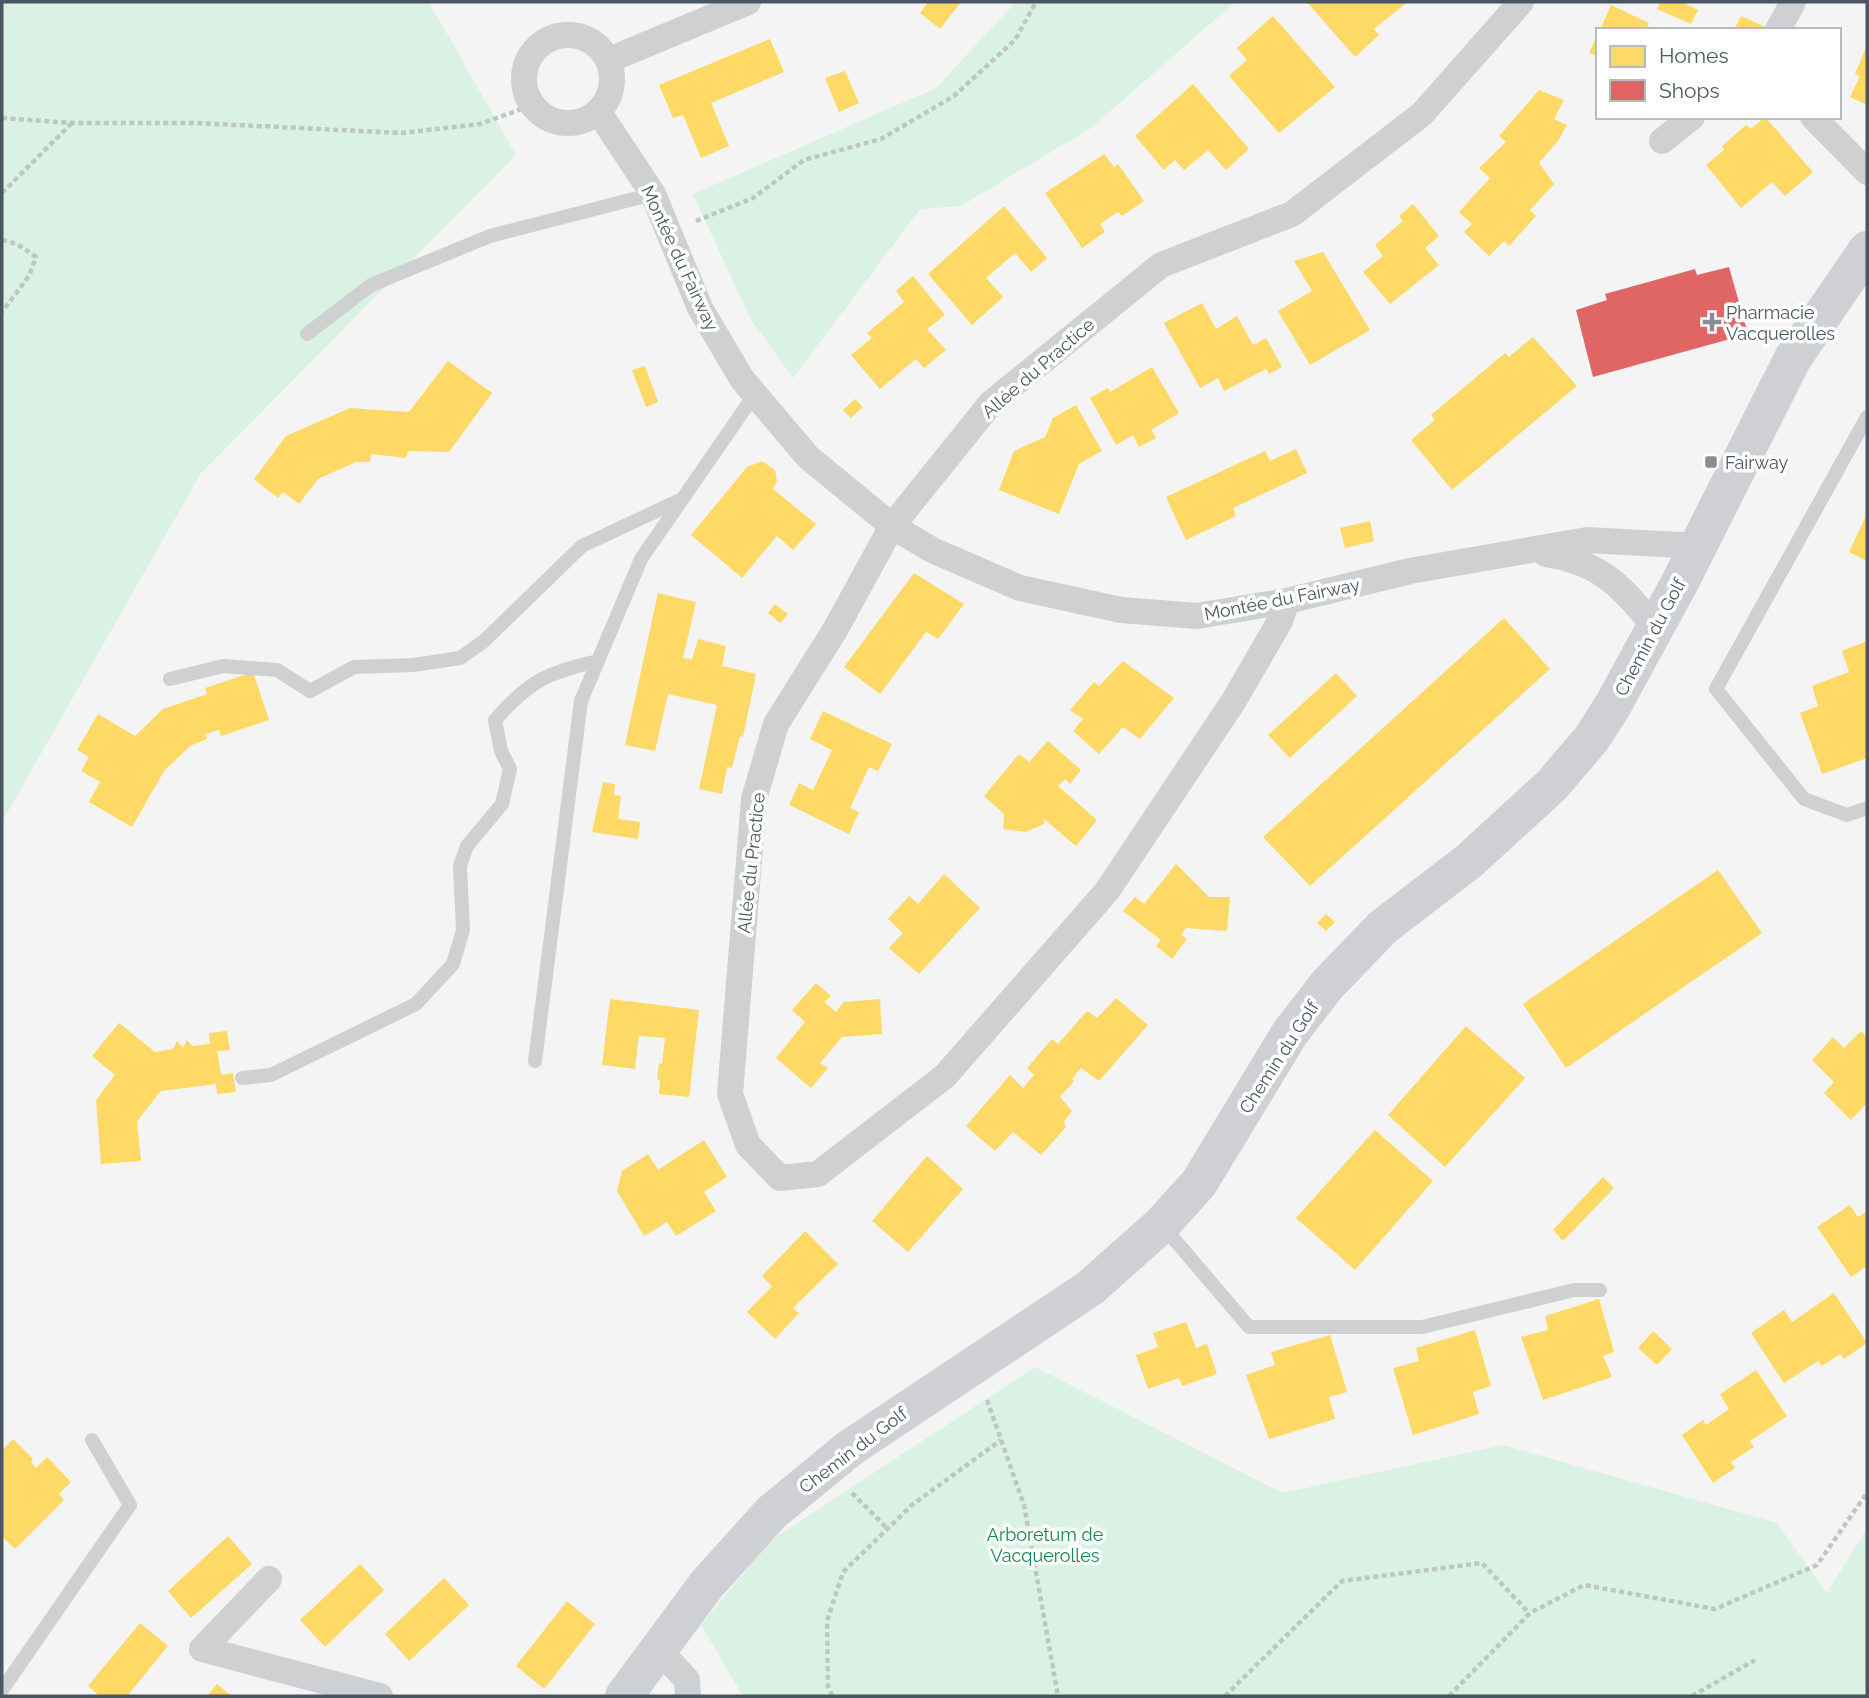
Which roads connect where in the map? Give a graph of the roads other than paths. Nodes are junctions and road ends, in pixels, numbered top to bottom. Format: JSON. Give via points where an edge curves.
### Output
{"nodes":[{"id":1,"x":748,"y":2,"type":"edge"},
{"id":2,"x":1521,"y":2,"type":"edge"},
{"id":3,"x":1793,"y":2,"type":"edge"},
{"id":4,"x":1778,"y":28,"type":"edge"},
{"id":5,"x":609,"y":60,"type":"junction"},
{"id":6,"x":598,"y":111,"type":"junction"},
{"id":7,"x":1690,"y":119,"type":"edge"},
{"id":8,"x":1815,"y":119,"type":"edge"},
{"id":9,"x":1662,"y":141,"type":"dead end"},
{"id":10,"x":1867,"y":172,"type":"edge"},
{"id":11,"x":653,"y":194,"type":"junction"},
{"id":12,"x":1867,"y":250,"type":"edge"},
{"id":13,"x":307,"y":334,"type":"dead end"},
{"id":14,"x":755,"y":394,"type":"junction"},
{"id":15,"x":1867,"y":417,"type":"edge"},
{"id":16,"x":681,"y":499,"type":"junction"},
{"id":17,"x":892,"y":526,"type":"junction"},
{"id":18,"x":1635,"y":541,"type":"junction"},
{"id":19,"x":1699,"y":546,"type":"junction"},
{"id":20,"x":1531,"y":552,"type":"junction"},
{"id":21,"x":1617,"y":583,"type":"junction"},
{"id":22,"x":1287,"y":601,"type":"junction"},
{"id":23,"x":1656,"y":628,"type":"junction"},
{"id":24,"x":598,"y":661,"type":"junction"},
{"id":25,"x":170,"y":679,"type":"dead end"},
{"id":26,"x":1867,"y":808,"type":"edge"},
{"id":27,"x":535,"y":1061,"type":"dead end"},
{"id":28,"x":242,"y":1079,"type":"dead end"},
{"id":29,"x":1162,"y":1224,"type":"junction"},
{"id":30,"x":1600,"y":1290,"type":"dead end"},
{"id":31,"x":92,"y":1440,"type":"dead end"},
{"id":32,"x":269,"y":1578,"type":"dead end"},
{"id":33,"x":658,"y":1649,"type":"junction"},
{"id":34,"x":2,"y":1689,"type":"edge"},
{"id":35,"x":380,"y":1696,"type":"edge"},
{"id":36,"x":624,"y":1696,"type":"edge"},
{"id":37,"x":688,"y":1696,"type":"edge"}],
"edges":[{"from":1,"to":5,"type":"street"},
{"from":2,"to":17,"type":"street","name":"Allée du Practice","via":[[1422,114],[1292,214],[1161,265],[991,403]]},
{"from":3,"to":4,"type":"street"},
{"from":5,"to":6,"type":"street","via":[[612,87]]},
{"from":5,"to":6,"type":"street","via":[[588,39],[559,35],[534,50],[527,63],[524,78],[533,106],[557,122],[586,120]]},
{"from":6,"to":11,"type":"street","name":"Montée du Fairway"},
{"from":7,"to":9,"type":"street"},
{"from":8,"to":10,"type":"street"},
{"from":11,"to":13,"type":"lane","via":[[490,236],[371,285]]},
{"from":11,"to":14,"type":"street","name":"Montée du Fairway","via":[[700,308],[741,379]]},
{"from":12,"to":19,"type":"street","name":"Chemin du Golf","via":[[1793,358]]},
{"from":14,"to":16,"type":"lane"},
{"from":14,"to":17,"type":"street","name":"Montée du Fairway","via":[[808,457]]},
{"from":15,"to":26,"type":"lane","via":[[1716,689],[1804,799],[1847,815]]},
{"from":16,"to":24,"type":"lane","via":[[641,559]]},
{"from":16,"to":25,"type":"lane","via":[[582,546],[484,641],[460,658],[354,667],[310,691],[277,670],[223,666]]},
{"from":17,"to":22,"type":"street","name":"Montée du Fairway","via":[[932,550],[1020,588],[1121,610],[1197,616]]},
{"from":17,"to":22,"type":"street","name":"Allée du Practice","via":[[776,724],[754,799],[730,1094],[748,1145],[780,1178],[818,1174],[945,1076],[1107,891],[1233,702]]},
{"from":18,"to":19,"type":"street","name":"Montée du Fairway"},
{"from":18,"to":20,"type":"street","name":"Montée du Fairway","via":[[1587,540]]},
{"from":18,"to":21,"type":"street"},
{"from":19,"to":23,"type":"street","name":"Chemin du Golf"},
{"from":20,"to":21,"type":"street","name":"Montée du Fairway","via":[[1578,560]]},
{"from":20,"to":22,"type":"street","name":"Montée du Fairway","via":[[1410,571]]},
{"from":21,"to":23,"type":"street","name":"Montée du Fairway"},
{"from":23,"to":29,"type":"street","name":"Chemin du Golf","via":[[1592,738],[1552,785],[1469,861],[1383,927],[1327,985],[1290,1033],[1199,1183]]},
{"from":24,"to":27,"type":"lane","via":[[581,701]]},
{"from":24,"to":28,"type":"lane","via":[[551,673],[519,693],[495,720],[510,769],[502,804],[467,846],[460,866],[463,930],[453,964],[416,1004],[271,1075]]},
{"from":29,"to":30,"type":"lane","via":[[1249,1327],[1422,1326],[1574,1290]]},
{"from":29,"to":33,"type":"street","name":"Chemin du Golf","via":[[1090,1288],[850,1448],[772,1512],[707,1584]]},
{"from":31,"to":34,"type":"lane","via":[[130,1505]]},
{"from":32,"to":35,"type":"street","via":[[202,1649]]},
{"from":33,"to":36,"type":"street","name":"Chemin du Golf"},
{"from":33,"to":37,"type":"street","via":[[687,1680]]}]}
